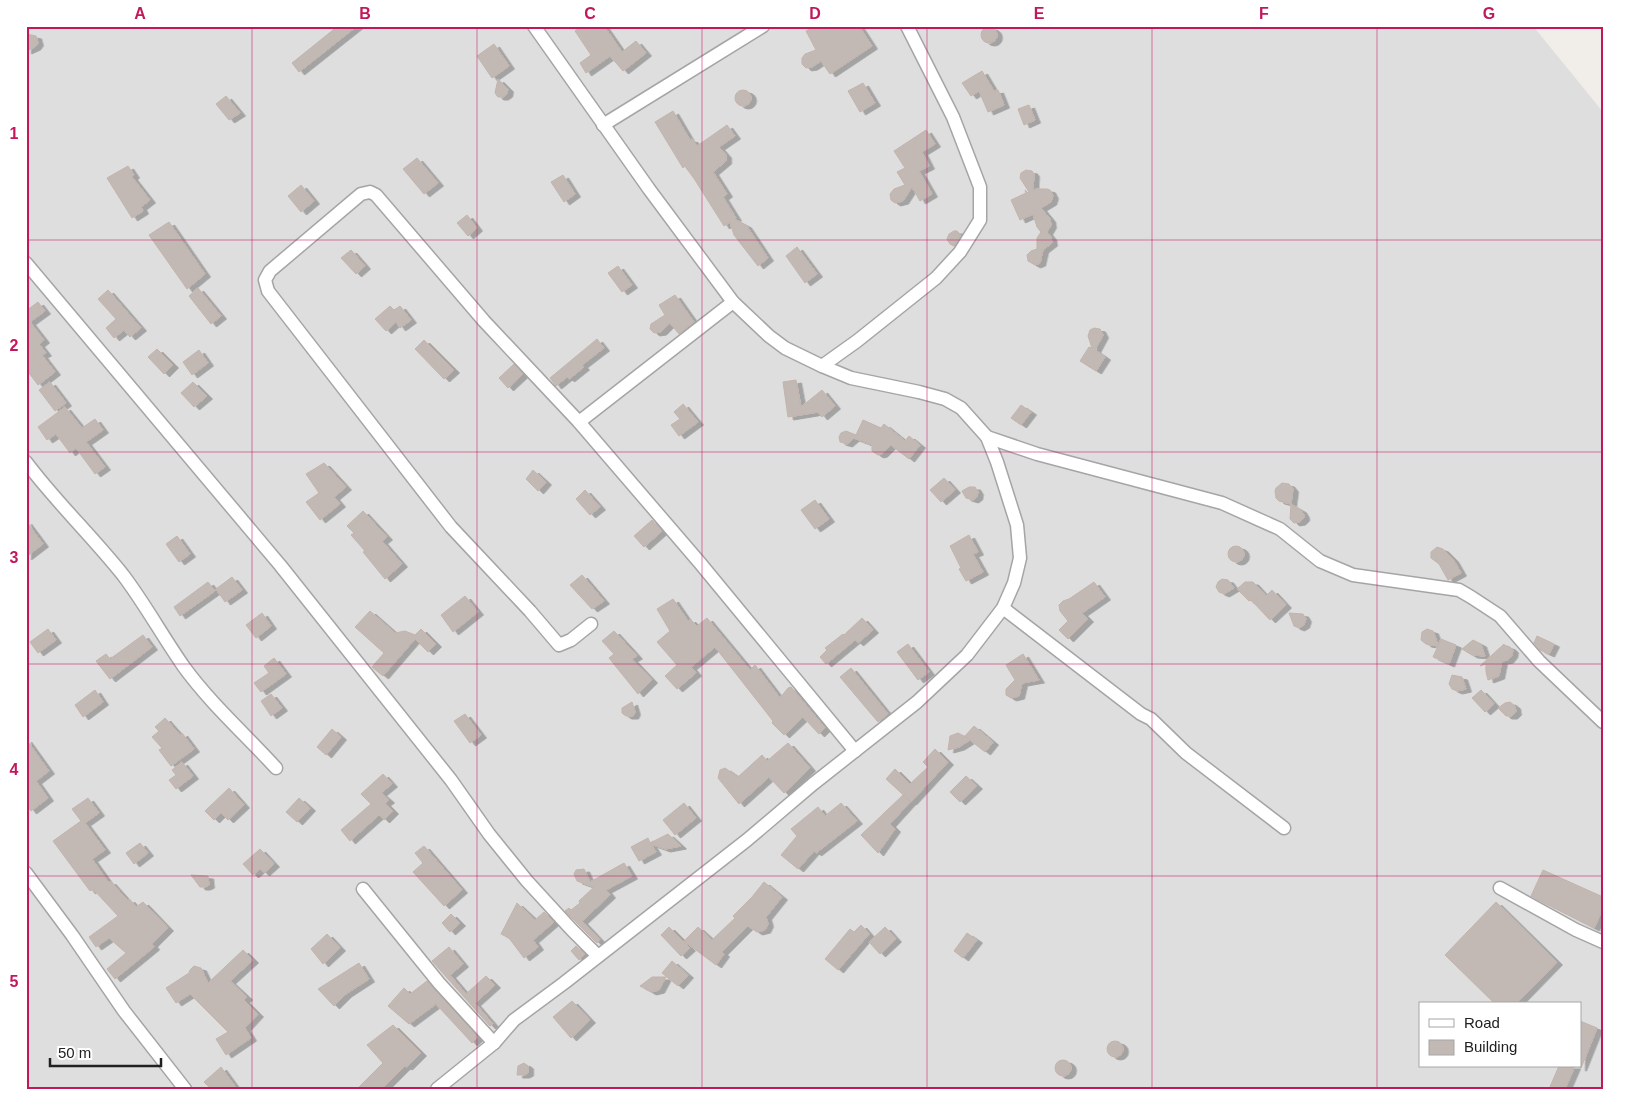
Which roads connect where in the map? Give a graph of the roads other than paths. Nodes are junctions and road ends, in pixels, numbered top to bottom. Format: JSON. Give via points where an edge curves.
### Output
{"nodes":[{"id":1,"x":534,"y":26,"type":"edge"},
{"id":2,"x":763,"y":26,"type":"edge"},
{"id":3,"x":907,"y":26,"type":"edge"},
{"id":4,"x":603,"y":124,"type":"junction"},
{"id":5,"x":26,"y":264,"type":"edge"},
{"id":6,"x":733,"y":302,"type":"junction"},
{"id":7,"x":822,"y":366,"type":"junction"},
{"id":8,"x":579,"y":422,"type":"junction"},
{"id":9,"x":987,"y":437,"type":"junction"},
{"id":10,"x":26,"y":462,"type":"edge"},
{"id":11,"x":1003,"y":608,"type":"junction"},
{"id":12,"x":591,"y":624,"type":"dead end"},
{"id":13,"x":1603,"y":722,"type":"edge"},
{"id":14,"x":855,"y":751,"type":"junction"},
{"id":15,"x":276,"y":768,"type":"dead end"},
{"id":16,"x":1284,"y":828,"type":"dead end"},
{"id":17,"x":26,"y":873,"type":"edge"},
{"id":18,"x":1500,"y":888,"type":"dead end"},
{"id":19,"x":363,"y":889,"type":"dead end"},
{"id":20,"x":1603,"y":942,"type":"edge"},
{"id":21,"x":598,"y":956,"type":"junction"},
{"id":22,"x":494,"y":1043,"type":"junction"},
{"id":23,"x":185,"y":1089,"type":"edge"},
{"id":24,"x":437,"y":1089,"type":"edge"}],
"edges":[{"from":1,"to":4,"type":"street"},
{"from":2,"to":4,"type":"street"},
{"from":3,"to":7,"type":"street","via":[[953,116],[980,186],[980,220],[960,252],[936,278]]},
{"from":4,"to":6,"type":"street"},
{"from":5,"to":21,"type":"street","via":[[280,565],[527,881]]},
{"from":6,"to":7,"type":"street","via":[[785,348]]},
{"from":6,"to":8,"type":"street"},
{"from":7,"to":9,"type":"street","via":[[851,378],[945,399],[961,408]]},
{"from":8,"to":12,"type":"street","via":[[370,192],[361,194],[270,271],[265,280],[268,291],[451,527],[559,645]]},
{"from":8,"to":14,"type":"street"},
{"from":9,"to":11,"type":"street","via":[[1016,525],[1020,558]]},
{"from":9,"to":13,"type":"street","via":[[1037,454],[1222,503],[1280,529],[1320,561],[1353,575],[1458,590],[1500,616],[1539,662]]},
{"from":10,"to":15,"type":"street","via":[[123,575],[195,681]]},
{"from":11,"to":14,"type":"street","via":[[967,655],[917,702]]},
{"from":11,"to":16,"type":"street","via":[[1151,719],[1186,753]]},
{"from":14,"to":21,"type":"street"},
{"from":17,"to":23,"type":"street","via":[[124,1011]]},
{"from":18,"to":20,"type":"street"},
{"from":19,"to":22,"type":"street","via":[[439,983]]},
{"from":21,"to":22,"type":"street","via":[[514,1020]]},
{"from":22,"to":24,"type":"street"}]}
